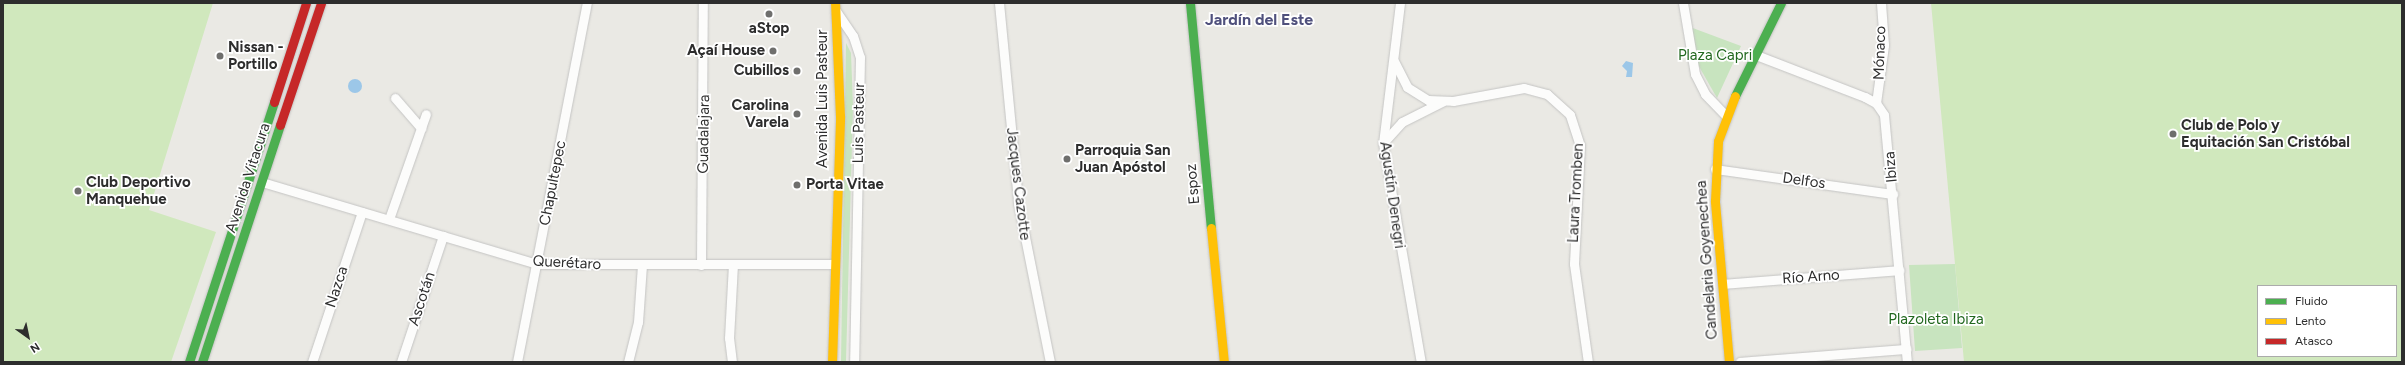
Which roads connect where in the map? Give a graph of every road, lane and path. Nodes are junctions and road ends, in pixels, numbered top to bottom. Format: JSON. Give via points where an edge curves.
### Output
{"nodes":[{"id":1,"x":306,"y":3,"type":"edge"},
{"id":2,"x":321,"y":3,"type":"edge"},
{"id":3,"x":587,"y":3,"type":"edge"},
{"id":4,"x":703,"y":3,"type":"edge"},
{"id":5,"x":999,"y":3,"type":"edge"},
{"id":6,"x":1190,"y":3,"type":"edge"},
{"id":7,"x":1400,"y":3,"type":"edge"},
{"id":8,"x":1683,"y":3,"type":"edge"},
{"id":9,"x":1781,"y":3,"type":"edge"},
{"id":10,"x":1880,"y":3,"type":"edge"},
{"id":11,"x":836,"y":7,"type":"edge"},
{"id":12,"x":1756,"y":55,"type":"junction"},
{"id":13,"x":1394,"y":61,"type":"junction"},
{"id":14,"x":394,"y":98,"type":"dead end"},
{"id":15,"x":1443,"y":102,"type":"junction"},
{"id":16,"x":1876,"y":103,"type":"junction"},
{"id":17,"x":426,"y":114,"type":"dead end"},
{"id":18,"x":1726,"y":116,"type":"junction"},
{"id":19,"x":421,"y":128,"type":"junction"},
{"id":20,"x":1383,"y":143,"type":"junction"},
{"id":21,"x":1715,"y":169,"type":"junction"},
{"id":22,"x":262,"y":182,"type":"junction"},
{"id":23,"x":1893,"y":194,"type":"junction"},
{"id":24,"x":362,"y":212,"type":"junction"},
{"id":25,"x":389,"y":220,"type":"junction"},
{"id":26,"x":443,"y":236,"type":"junction"},
{"id":27,"x":537,"y":264,"type":"junction"},
{"id":28,"x":835,"y":264,"type":"junction"},
{"id":29,"x":642,"y":265,"type":"junction"},
{"id":30,"x":701,"y":265,"type":"junction"},
{"id":31,"x":733,"y":265,"type":"junction"},
{"id":32,"x":1899,"y":270,"type":"junction"},
{"id":33,"x":1722,"y":284,"type":"junction"},
{"id":34,"x":1906,"y":349,"type":"junction"},
{"id":35,"x":189,"y":362,"type":"edge"},
{"id":36,"x":202,"y":362,"type":"edge"},
{"id":37,"x":312,"y":362,"type":"edge"},
{"id":38,"x":401,"y":362,"type":"edge"},
{"id":39,"x":517,"y":362,"type":"edge"},
{"id":40,"x":628,"y":362,"type":"edge"},
{"id":41,"x":732,"y":362,"type":"edge"},
{"id":42,"x":832,"y":362,"type":"edge"},
{"id":43,"x":854,"y":362,"type":"edge"},
{"id":44,"x":1050,"y":362,"type":"edge"},
{"id":45,"x":1224,"y":362,"type":"edge"},
{"id":46,"x":1421,"y":362,"type":"edge"},
{"id":47,"x":1588,"y":362,"type":"edge"},
{"id":48,"x":1729,"y":362,"type":"edge"},
{"id":49,"x":1740,"y":362,"type":"edge"},
{"id":50,"x":1907,"y":362,"type":"edge"}],
"edges":[{"from":1,"to":35,"type":"main road","name":"Avenida Vitacura"},
{"from":2,"to":22,"type":"main road","name":"Avenida Vitacura"},
{"from":3,"to":27,"type":"street","name":"Chapultepec"},
{"from":4,"to":30,"type":"street","name":"Guadalajara"},
{"from":5,"to":44,"type":"street","name":"Jacques Cazotte","via":[[1018,202]]},
{"from":6,"to":45,"type":"main road","name":"Espoz"},
{"from":7,"to":13,"type":"street","name":"Agustín Denegri"},
{"from":8,"to":18,"type":"street","via":[[1695,74],[1705,94]]},
{"from":9,"to":12,"type":"main road","name":"Candelaria Goyenechea"},
{"from":10,"to":16,"type":"street","name":"Mónaco","via":[[1884,45]]},
{"from":11,"to":28,"type":"main road","name":"Avenida Luis Pasteur","via":[[840,102]]},
{"from":11,"to":43,"type":"street","name":"Luis Pasteur","via":[[853,36],[860,57]]},
{"from":12,"to":16,"type":"street"},
{"from":12,"to":18,"type":"main road","name":"Candelaria Goyenechea"},
{"from":13,"to":15,"type":"street","name":"Laura Tromben","via":[[1412,92]]},
{"from":13,"to":20,"type":"street","name":"Agustín Denegri","via":[[1386,101]]},
{"from":14,"to":19,"type":"street"},
{"from":15,"to":20,"type":"street","name":"Laura Tromben","via":[[1409,118]]},
{"from":15,"to":47,"type":"street","name":"Laura Tromben","via":[[1524,88],[1547,94],[1570,115],[1580,145],[1574,264]]},
{"from":16,"to":23,"type":"street","name":"Ibiza","via":[[1884,115],[1888,133]]},
{"from":17,"to":19,"type":"street"},
{"from":18,"to":21,"type":"main road","name":"Candelaria Goyenechea"},
{"from":19,"to":25,"type":"street"},
{"from":20,"to":46,"type":"street","name":"Agustín Denegri"},
{"from":21,"to":23,"type":"street","name":"Delfos"},
{"from":21,"to":33,"type":"main road","name":"Candelaria Goyenechea"},
{"from":22,"to":24,"type":"street","name":"Querétaro"},
{"from":22,"to":36,"type":"main road","name":"Avenida Vitacura"},
{"from":23,"to":32,"type":"street","name":"Ibiza"},
{"from":24,"to":25,"type":"street","name":"Querétaro"},
{"from":24,"to":37,"type":"street","name":"Nazca"},
{"from":25,"to":26,"type":"street","name":"Querétaro"},
{"from":26,"to":27,"type":"street","name":"Querétaro"},
{"from":26,"to":38,"type":"street","name":"Ascotán"},
{"from":27,"to":29,"type":"street","name":"Querétaro"},
{"from":27,"to":39,"type":"street","name":"Chapultepec"},
{"from":28,"to":31,"type":"street","name":"Querétaro"},
{"from":28,"to":42,"type":"main road","name":"Avenida Luis Pasteur"},
{"from":29,"to":30,"type":"street","name":"Querétaro"},
{"from":29,"to":40,"type":"street","via":[[638,322]]},
{"from":30,"to":31,"type":"street","name":"Querétaro"},
{"from":31,"to":41,"type":"street","via":[[729,338]]},
{"from":32,"to":33,"type":"street","name":"Río Arno"},
{"from":32,"to":34,"type":"street","name":"Ibiza"},
{"from":33,"to":48,"type":"main road","name":"Candelaria Goyenechea"},
{"from":34,"to":49,"type":"street"},
{"from":34,"to":50,"type":"street","name":"Ibiza"}]}
